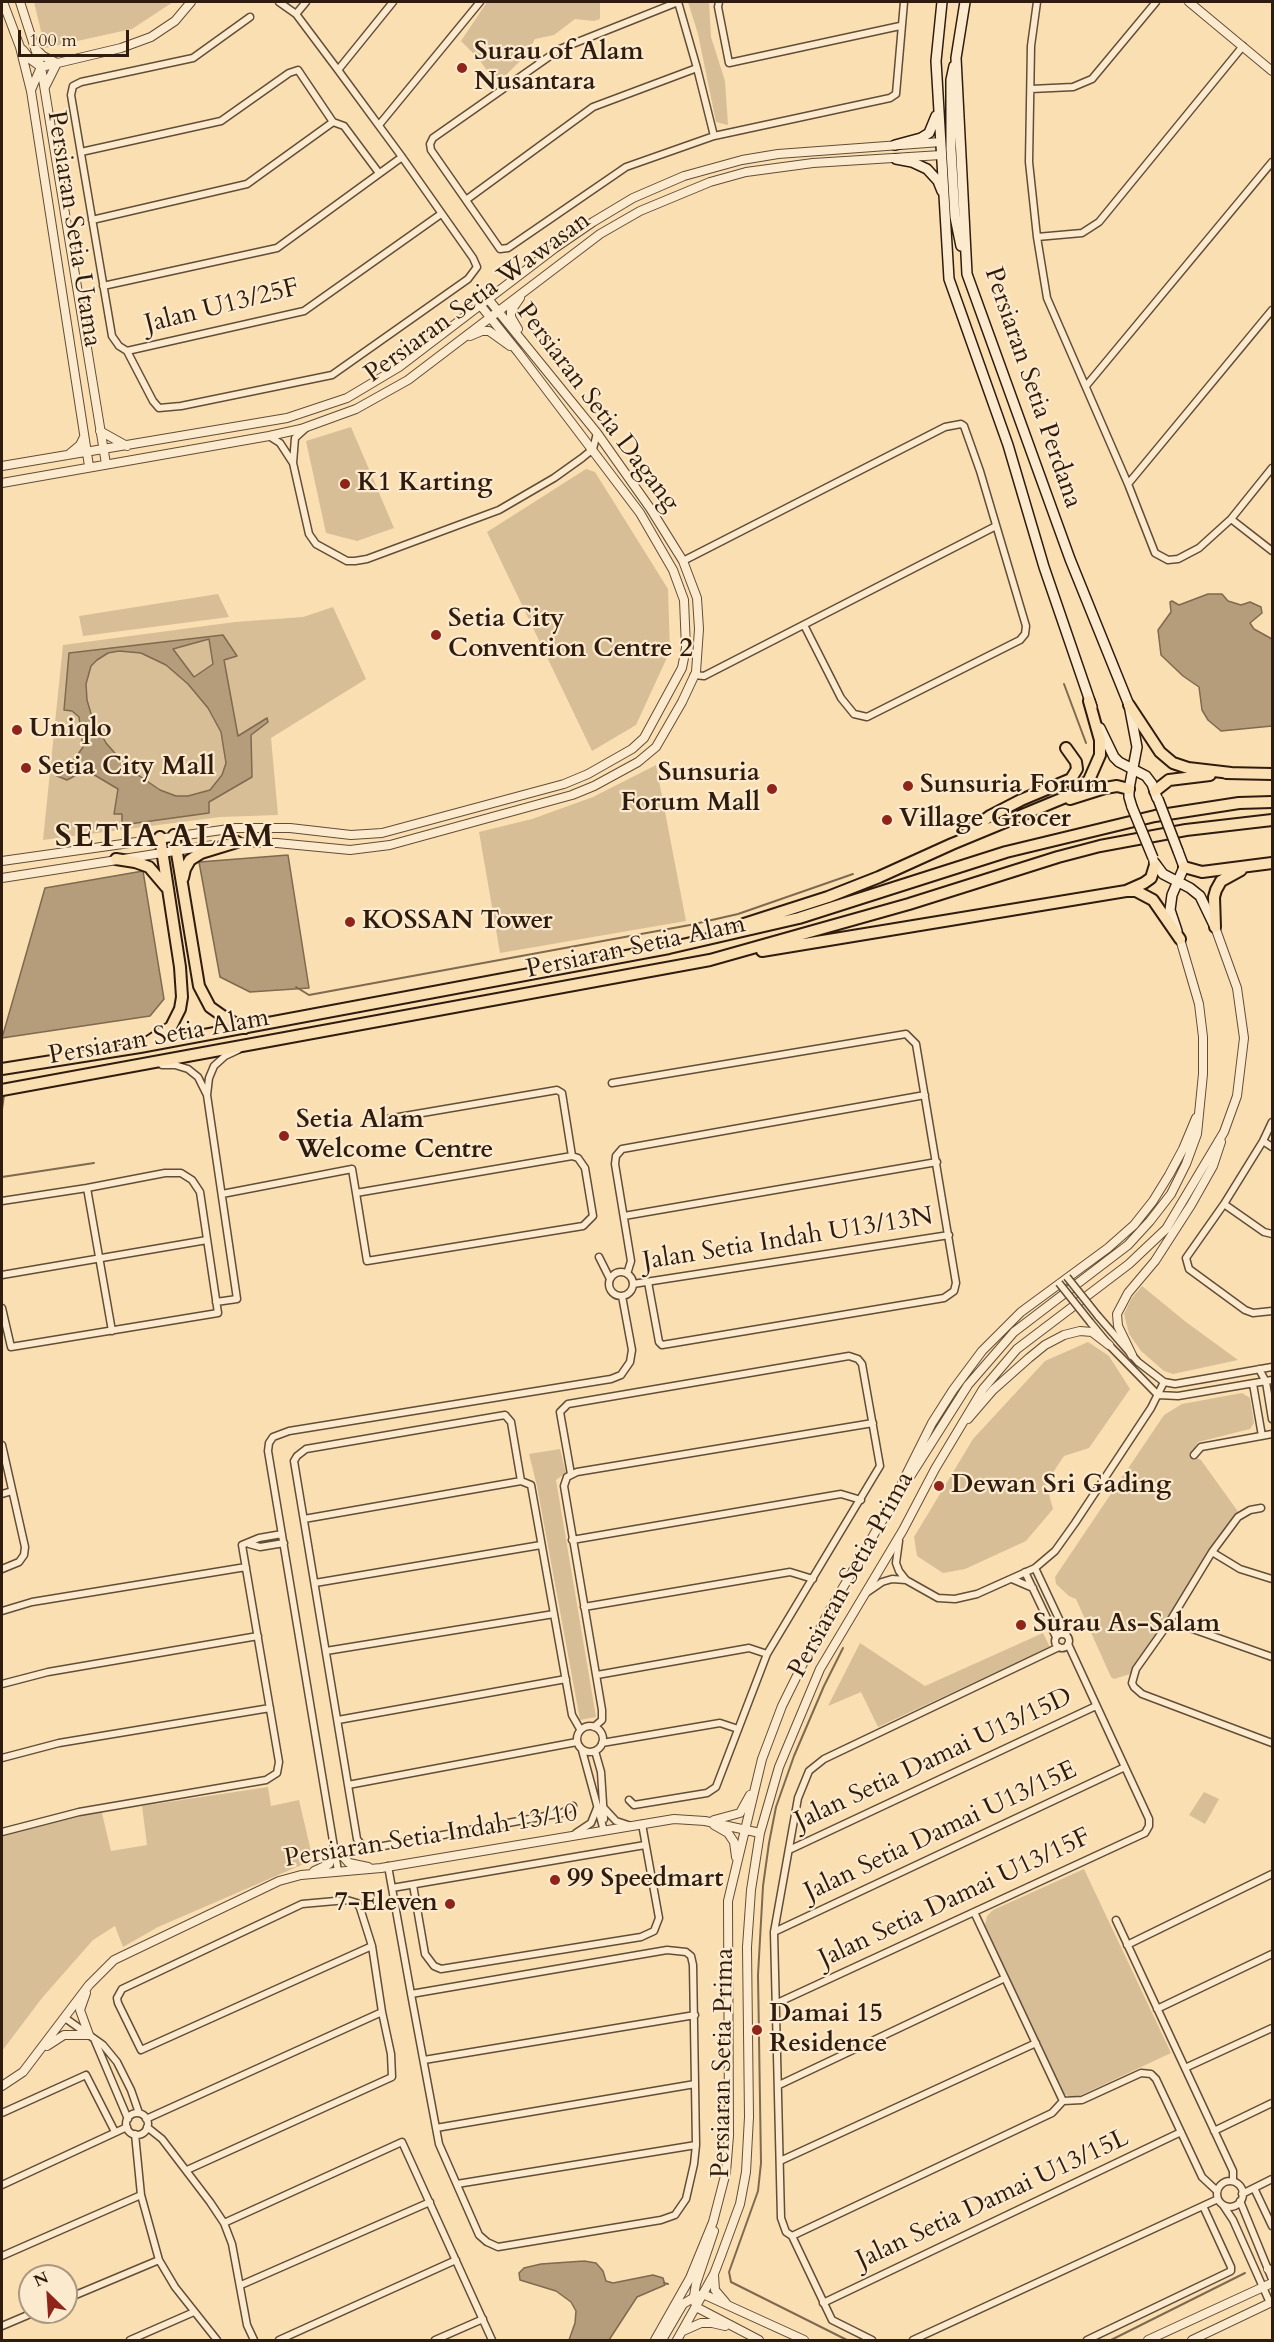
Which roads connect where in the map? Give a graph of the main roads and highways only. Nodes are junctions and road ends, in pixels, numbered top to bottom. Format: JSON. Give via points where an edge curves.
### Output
{"nodes":[{"id":1,"x":942,"y":2,"type":"edge"},
{"id":2,"x":965,"y":2,"type":"edge"},
{"id":3,"x":956,"y":58,"type":"junction"},
{"id":4,"x":937,"y":109,"type":"junction"},
{"id":5,"x":940,"y":142,"type":"junction"},
{"id":6,"x":895,"y":145,"type":"road end"},
{"id":7,"x":951,"y":149,"type":"junction"},
{"id":8,"x":941,"y":155,"type":"junction"},
{"id":9,"x":896,"y":159,"type":"road end"},
{"id":10,"x":944,"y":196,"type":"junction"},
{"id":11,"x":967,"y":274,"type":"junction"},
{"id":12,"x":1089,"y":701,"type":"junction"},
{"id":13,"x":1129,"y":705,"type":"junction"},
{"id":14,"x":1066,"y":748,"type":"dead end"},
{"id":15,"x":1132,"y":770,"type":"junction"},
{"id":16,"x":1231,"y":773,"type":"junction"},
{"id":17,"x":1272,"y":774,"type":"edge"},
{"id":18,"x":1129,"y":789,"type":"junction"},
{"id":19,"x":1156,"y":795,"type":"junction"},
{"id":20,"x":1272,"y":802,"type":"edge"},
{"id":21,"x":1041,"y":808,"type":"junction"},
{"id":22,"x":1272,"y":820,"type":"edge"},
{"id":23,"x":174,"y":835,"type":"road end"},
{"id":24,"x":160,"y":837,"type":"road end"},
{"id":25,"x":237,"y":842,"type":"road end"},
{"id":26,"x":952,"y":844,"type":"junction"},
{"id":27,"x":116,"y":859,"type":"road end"},
{"id":28,"x":1154,"y":862,"type":"junction"},
{"id":29,"x":1272,"y":863,"type":"edge"},
{"id":30,"x":1184,"y":867,"type":"junction"},
{"id":31,"x":1246,"y":867,"type":"junction"},
{"id":32,"x":1178,"y":882,"type":"junction"},
{"id":33,"x":182,"y":884,"type":"junction"},
{"id":34,"x":168,"y":890,"type":"junction"},
{"id":35,"x":1126,"y":891,"type":"junction"},
{"id":36,"x":1215,"y":927,"type":"joint"},
{"id":37,"x":1180,"y":939,"type":"joint"},
{"id":38,"x":669,"y":948,"type":"junction"},
{"id":39,"x":710,"y":960,"type":"junction"},
{"id":40,"x":245,"y":1028,"type":"junction"},
{"id":41,"x":140,"y":1047,"type":"junction"},
{"id":42,"x":2,"y":1063,"type":"edge"},
{"id":43,"x":2,"y":1069,"type":"edge"},
{"id":44,"x":2,"y":1090,"type":"edge"}],
"edges":[{"from":1,"to":4,"type":"main road","name":"Persiaran Setia Perdana","via":[[936,61]]},
{"from":2,"to":3,"type":"main road","name":"Persiaran Setia Perdana"},
{"from":3,"to":7,"type":"main road","via":[[951,80]]},
{"from":3,"to":11,"type":"main road","name":"Persiaran Setia Perdana"},
{"from":4,"to":5,"type":"main road","name":"Persiaran Setia Perdana"},
{"from":4,"to":6,"type":"main road","via":[[928,133]]},
{"from":5,"to":7,"type":"main road"},
{"from":5,"to":8,"type":"main road","name":"Persiaran Setia Perdana"},
{"from":7,"to":8,"type":"main road"},
{"from":7,"to":11,"type":"main road","via":[[955,217]]},
{"from":8,"to":10,"type":"main road","name":"Persiaran Setia Perdana"},
{"from":9,"to":10,"type":"main road","via":[[927,169]]},
{"from":10,"to":12,"type":"main road","name":"Persiaran Setia Perdana","via":[[949,279],[1008,445]]},
{"from":11,"to":13,"type":"main road","name":"Persiaran Setia Perdana","via":[[1070,559]]},
{"from":12,"to":15,"type":"main road","name":"Persiaran Setia Perdana","via":[[1114,757]]},
{"from":12,"to":21,"type":"highway","via":[[1100,740],[1097,767],[1073,794]]},
{"from":13,"to":15,"type":"main road","name":"Persiaran Setia Perdana","via":[[1137,747]]},
{"from":13,"to":16,"type":"highway","via":[[1160,752],[1173,763]]},
{"from":14,"to":26,"type":"highway","via":[[1076,762],[1077,770],[1071,779],[990,816]]},
{"from":15,"to":18,"type":"main road","name":"Persiaran Setia Perdana"},
{"from":15,"to":19,"type":"main road","name":"Persiaran Setia Perdana","via":[[1146,776]]},
{"from":16,"to":17,"type":"highway"},
{"from":16,"to":19,"type":"highway","via":[[1169,780]]},
{"from":18,"to":21,"type":"highway","via":[[1105,788]]},
{"from":18,"to":28,"type":"main road","name":"Persiaran Setia Perdana","bridge":true},
{"from":19,"to":30,"type":"main road","bridge":true},
{"from":20,"to":38,"type":"highway","name":"Persiaran Setia Alam","via":[[1155,816],[1006,852],[799,918]]},
{"from":21,"to":26,"type":"highway"},
{"from":22,"to":39,"type":"highway","name":"Persiaran Setia Alam","via":[[1186,830],[1079,852]]},
{"from":23,"to":33,"type":"highway"},
{"from":24,"to":34,"type":"highway"},
{"from":25,"to":33,"type":"highway","via":[[190,860]]},
{"from":26,"to":38,"type":"highway","via":[[828,897]]},
{"from":27,"to":34,"type":"highway","via":[[148,867]]},
{"from":28,"to":32,"type":"main road","via":[[1169,879]]},
{"from":28,"to":35,"type":"highway","via":[[1151,878]]},
{"from":29,"to":31,"type":"highway"},
{"from":30,"to":31,"type":"highway","via":[[1202,872]]},
{"from":30,"to":32,"type":"main road"},
{"from":31,"to":36,"type":"highway","via":[[1221,881],[1215,890]]},
{"from":32,"to":36,"type":"main road","via":[[1200,896]]},
{"from":32,"to":37,"type":"main road","via":[[1170,910]]},
{"from":33,"to":40,"type":"highway","via":[[199,986],[210,1007]]},
{"from":34,"to":41,"type":"highway","via":[[180,967],[180,1009],[171,1027]]},
{"from":35,"to":37,"type":"highway","via":[[1136,891],[1153,900]]},
{"from":35,"to":39,"type":"highway"},
{"from":38,"to":40,"type":"highway","name":"Persiaran Setia Alam"},
{"from":39,"to":44,"type":"highway","name":"Persiaran Setia Alam"},
{"from":40,"to":41,"type":"highway","name":"Persiaran Setia Alam"},
{"from":41,"to":42,"type":"highway","via":[[118,1044]]},
{"from":41,"to":43,"type":"highway","name":"Persiaran Setia Alam"}]}
